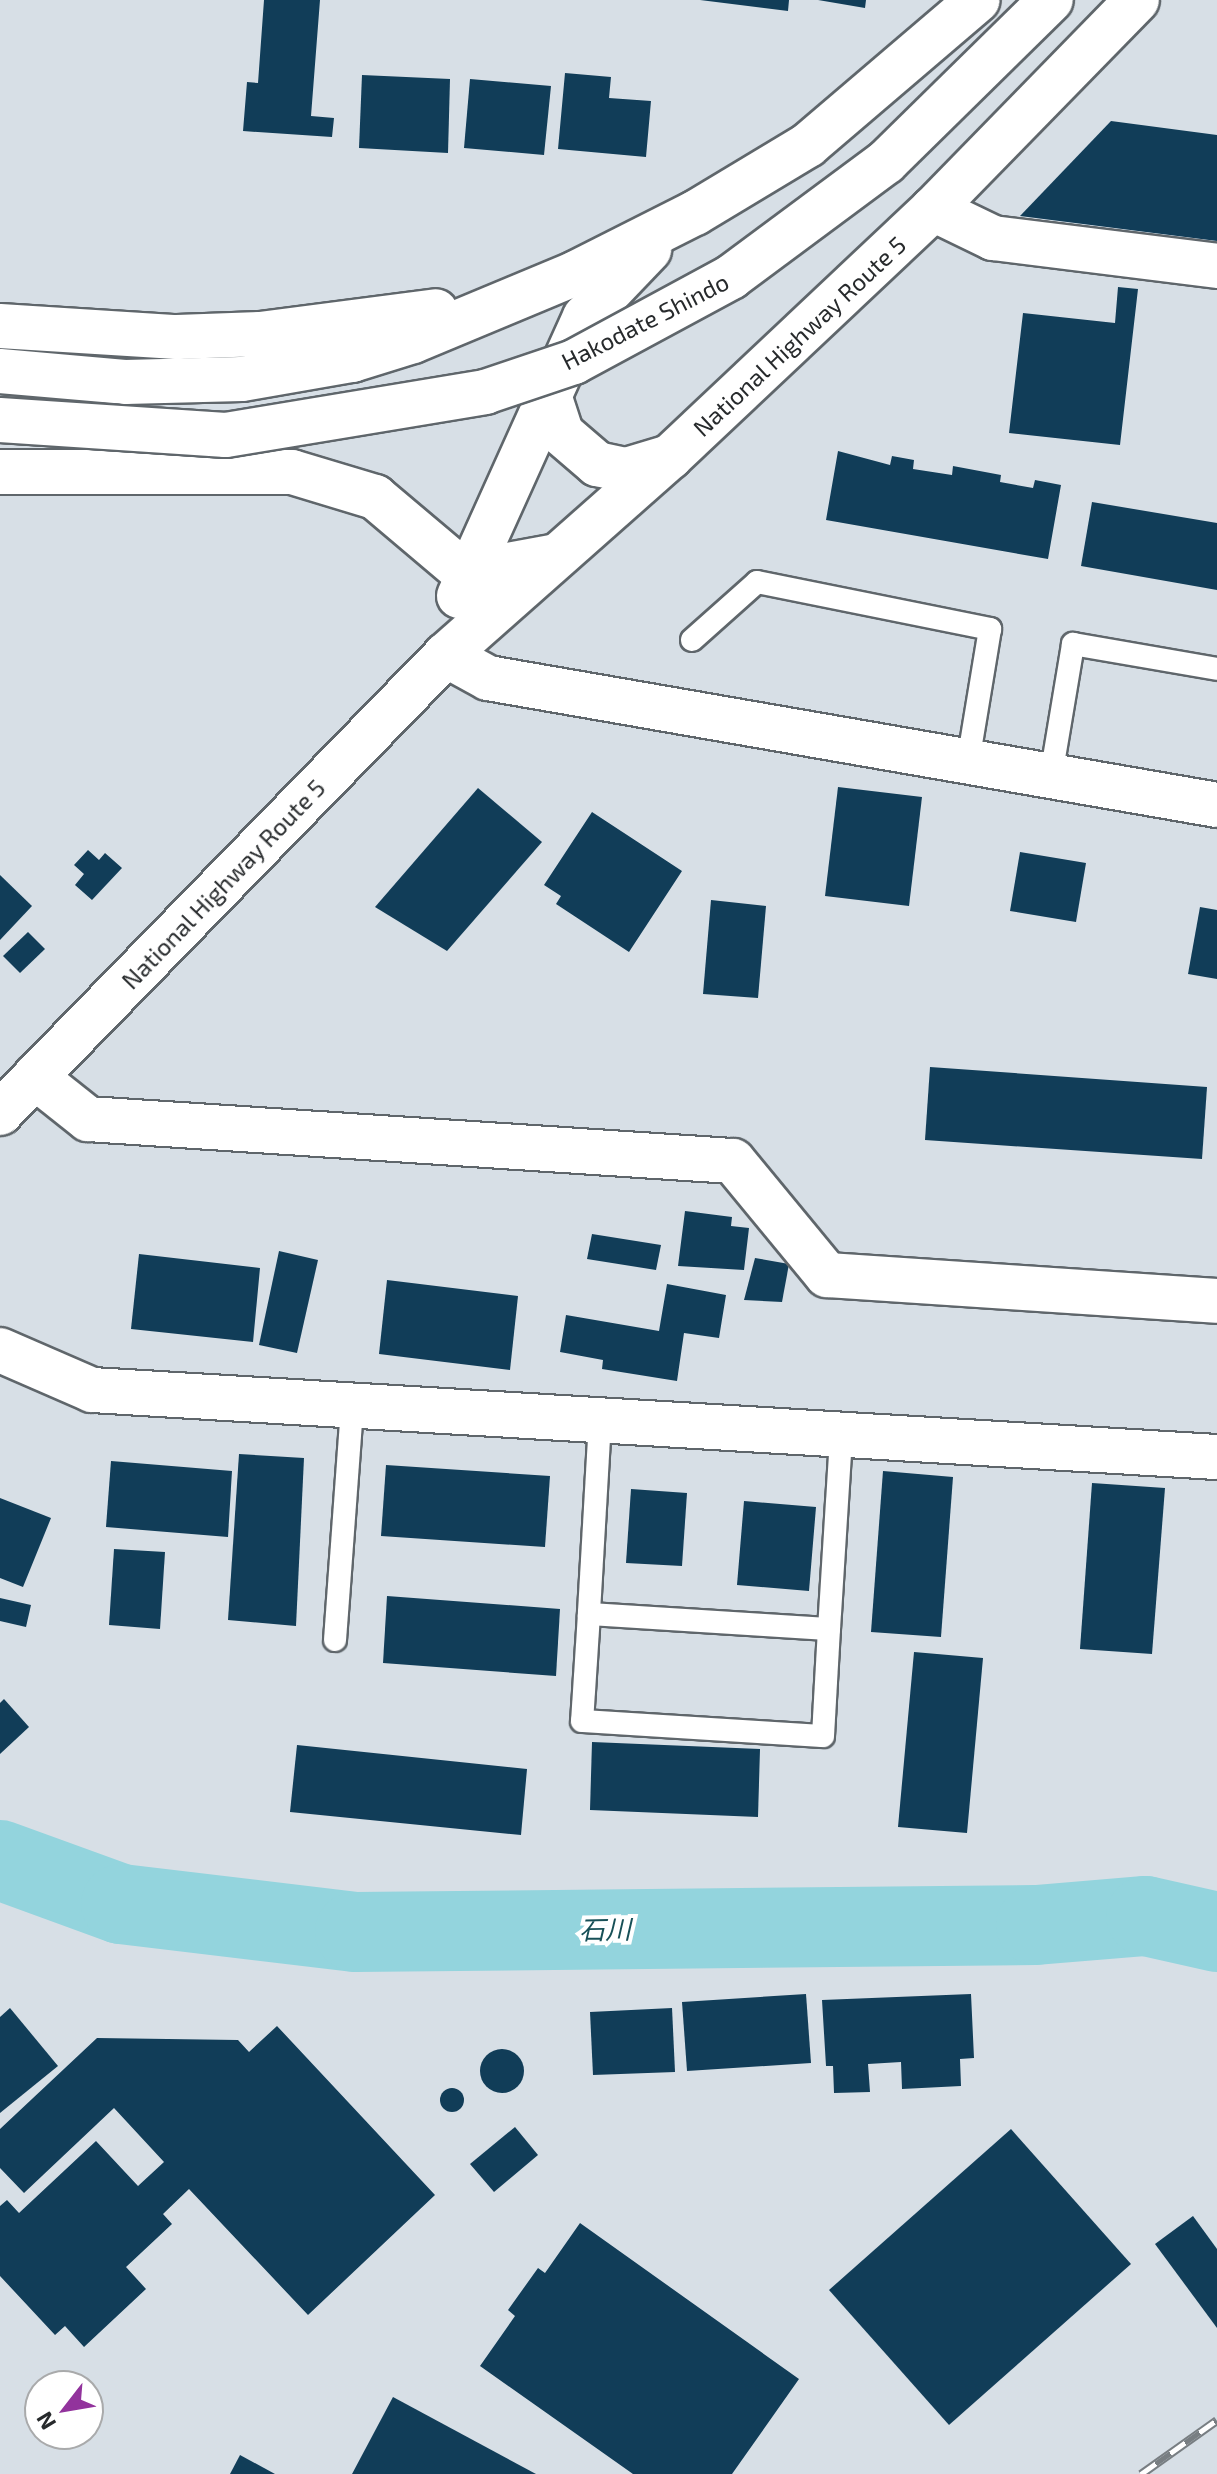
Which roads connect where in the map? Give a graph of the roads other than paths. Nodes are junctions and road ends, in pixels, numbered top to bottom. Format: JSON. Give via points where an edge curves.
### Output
{"nodes":[{"id":1,"x":978,"y":0,"type":"edge"},
{"id":2,"x":1051,"y":0,"type":"edge"},
{"id":3,"x":1137,"y":0,"type":"edge"},
{"id":4,"x":933,"y":209,"type":"junction"},
{"id":5,"x":695,"y":213,"type":"junction"},
{"id":6,"x":1217,"y":266,"type":"edge"},
{"id":7,"x":504,"y":301,"type":"junction"},
{"id":8,"x":0,"y":326,"type":"edge"},
{"id":9,"x":0,"y":371,"type":"edge"},
{"id":10,"x":549,"y":395,"type":"junction"},
{"id":11,"x":0,"y":420,"type":"edge"},
{"id":12,"x":670,"y":457,"type":"junction"},
{"id":13,"x":0,"y":472,"type":"edge"},
{"id":14,"x":563,"y":555,"type":"junction"},
{"id":15,"x":465,"y":573,"type":"junction"},
{"id":16,"x":692,"y":640,"type":"dead end"},
{"id":17,"x":446,"y":655,"type":"junction"},
{"id":18,"x":1217,"y":669,"type":"edge"},
{"id":19,"x":968,"y":762,"type":"junction"},
{"id":20,"x":1051,"y":776,"type":"junction"},
{"id":21,"x":1217,"y":805,"type":"edge"},
{"id":22,"x":35,"y":1077,"type":"junction"},
{"id":23,"x":0,"y":1113,"type":"edge"},
{"id":24,"x":1217,"y":1301,"type":"edge"},
{"id":25,"x":0,"y":1350,"type":"edge"},
{"id":26,"x":352,"y":1406,"type":"junction"},
{"id":27,"x":600,"y":1421,"type":"junction"},
{"id":28,"x":841,"y":1436,"type":"junction"},
{"id":29,"x":1217,"y":1457,"type":"edge"},
{"id":30,"x":589,"y":1614,"type":"junction"},
{"id":31,"x":829,"y":1629,"type":"junction"},
{"id":32,"x":335,"y":1640,"type":"dead end"}],
"edges":[{"from":1,"to":5,"type":"main road","via":[[808,145]]},
{"from":2,"to":11,"type":"main road","name":"Hakodate Shindo","bridge":true,"via":[[874,171],[731,277],[574,362],[470,395],[226,435]]},
{"from":3,"to":4,"type":"main road","name":"National Highway Route 5"},
{"from":4,"to":6,"type":"main road","via":[[993,238]]},
{"from":4,"to":12,"type":"main road","name":"National Highway Route 5"},
{"from":5,"to":7,"type":"main road"},
{"from":5,"to":10,"type":"main road","via":[[633,264],[585,317]]},
{"from":7,"to":8,"type":"main road","via":[[260,334],[109,336]]},
{"from":7,"to":9,"type":"main road","via":[[352,360],[242,379],[125,382]]},
{"from":10,"to":12,"type":"main road","via":[[561,433],[597,464],[626,470]]},
{"from":10,"to":15,"type":"main road"},
{"from":12,"to":14,"type":"main road","name":"National Highway Route 5"},
{"from":13,"to":15,"type":"main road","via":[[292,472],[375,497]]},
{"from":14,"to":15,"type":"main road"},
{"from":14,"to":17,"type":"main road","name":"National Highway Route 5"},
{"from":15,"to":17,"type":"main road"},
{"from":16,"to":19,"type":"lane","via":[[757,582],[990,629]]},
{"from":17,"to":19,"type":"main road","via":[[488,678]]},
{"from":17,"to":22,"type":"main road","name":"National Highway Route 5"},
{"from":18,"to":20,"type":"lane","via":[[1073,644]]},
{"from":19,"to":20,"type":"main road"},
{"from":20,"to":21,"type":"main road"},
{"from":22,"to":23,"type":"main road","name":"National Highway Route 5"},
{"from":22,"to":24,"type":"main road","via":[[88,1119],[733,1161],[827,1275]]},
{"from":25,"to":26,"type":"main road","via":[[92,1390]]},
{"from":26,"to":27,"type":"main road"},
{"from":26,"to":32,"type":"lane"},
{"from":27,"to":28,"type":"main road"},
{"from":27,"to":30,"type":"lane"},
{"from":28,"to":29,"type":"main road"},
{"from":28,"to":31,"type":"lane"},
{"from":30,"to":31,"type":"lane"},
{"from":30,"to":31,"type":"lane","via":[[582,1721],[612,1723],[823,1736]]}]}
